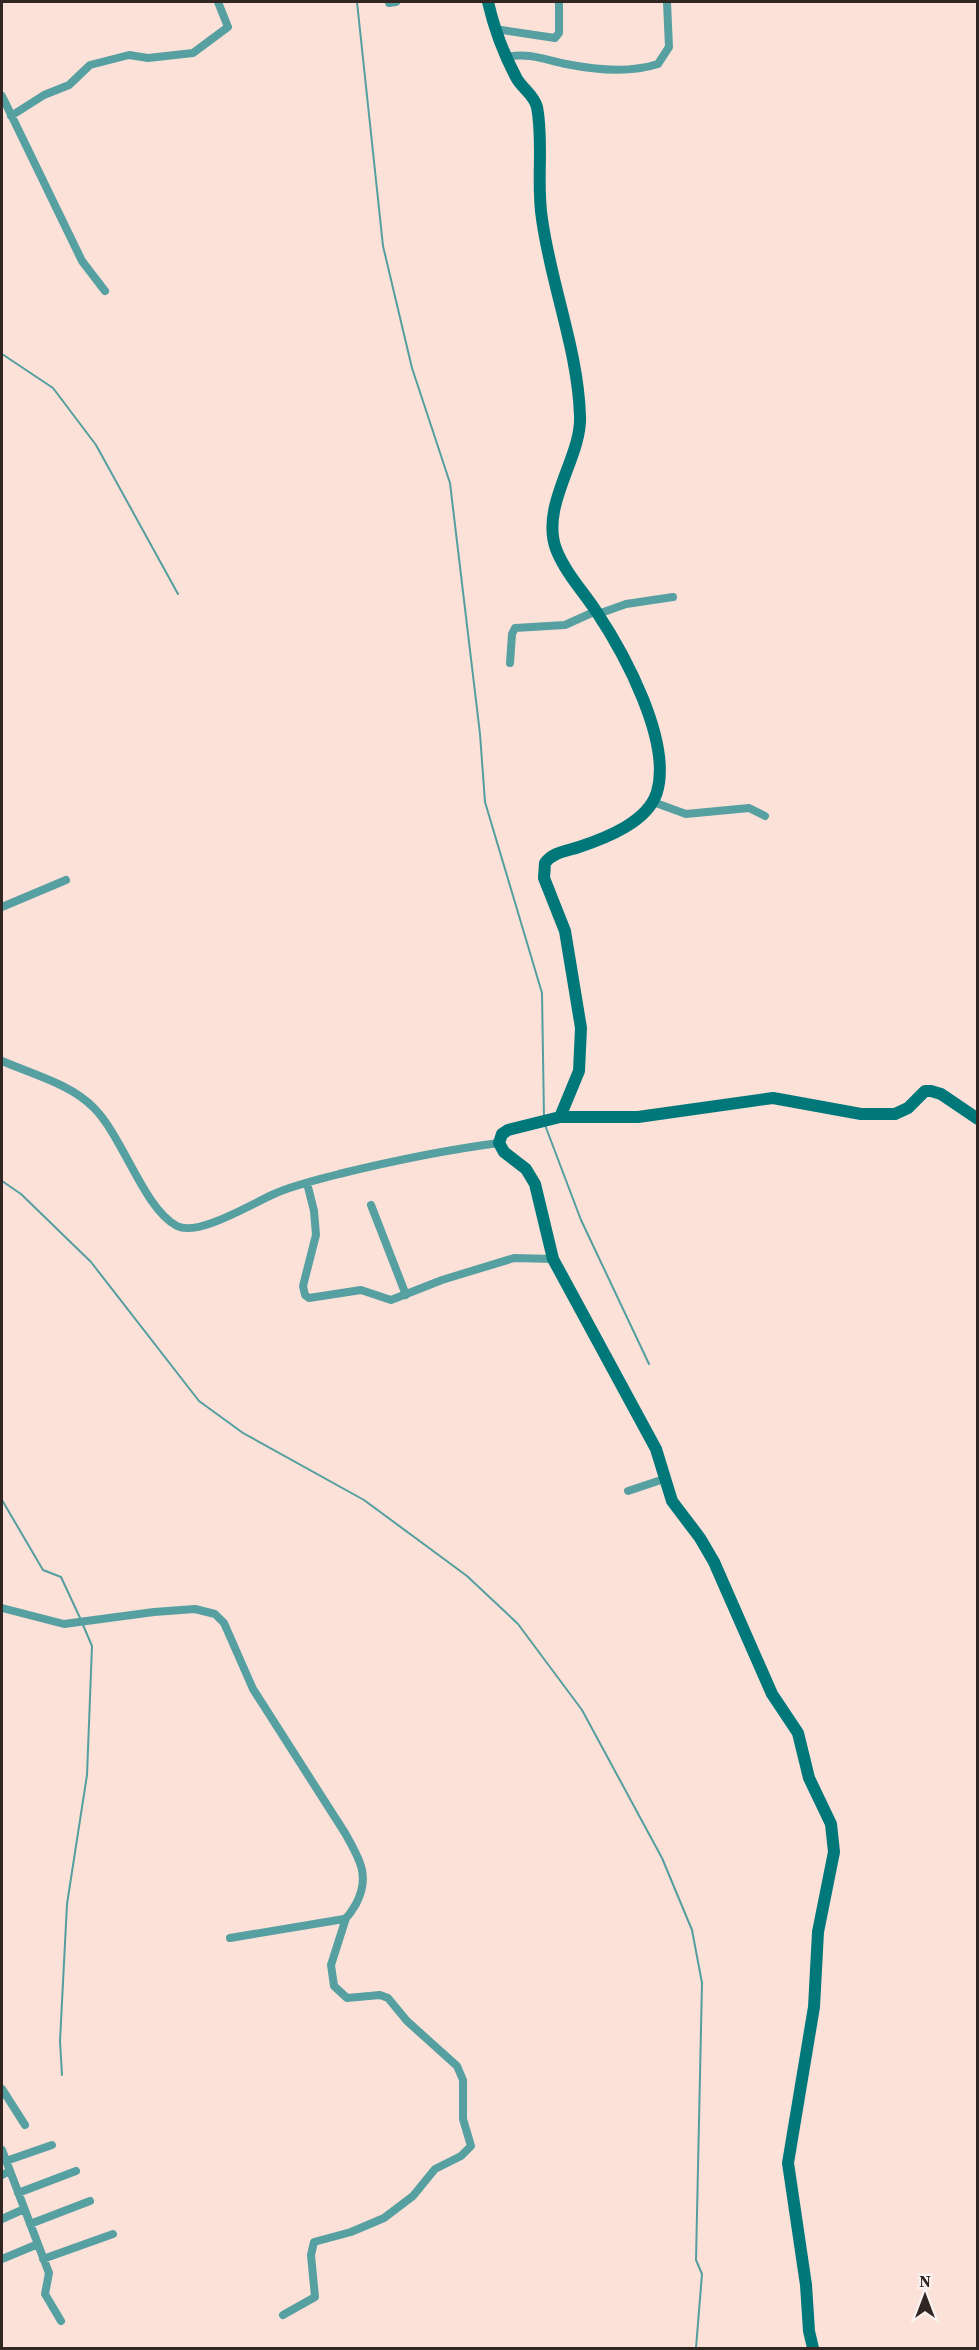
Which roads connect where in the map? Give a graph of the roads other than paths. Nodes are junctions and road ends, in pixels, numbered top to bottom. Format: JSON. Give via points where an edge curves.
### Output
{"nodes":[{"id":1,"x":218,"y":2,"type":"edge"},
{"id":2,"x":488,"y":2,"type":"edge"},
{"id":3,"x":559,"y":2,"type":"edge"},
{"id":4,"x":667,"y":2,"type":"edge"},
{"id":5,"x":495,"y":29,"type":"junction"},
{"id":6,"x":507,"y":57,"type":"junction"},
{"id":7,"x":2,"y":96,"type":"edge"},
{"id":8,"x":11,"y":116,"type":"junction"},
{"id":9,"x":105,"y":291,"type":"dead end"},
{"id":10,"x":673,"y":597,"type":"dead end"},
{"id":11,"x":597,"y":612,"type":"junction"},
{"id":12,"x":510,"y":663,"type":"dead end"},
{"id":13,"x":653,"y":802,"type":"junction"},
{"id":14,"x":765,"y":816,"type":"dead end"},
{"id":15,"x":66,"y":880,"type":"dead end"},
{"id":16,"x":2,"y":907,"type":"edge"},
{"id":17,"x":2,"y":1061,"type":"edge"},
{"id":18,"x":978,"y":1119,"type":"edge"},
{"id":19,"x":550,"y":1120,"type":"junction"},
{"id":20,"x":499,"y":1143,"type":"junction"},
{"id":21,"x":307,"y":1183,"type":"junction"},
{"id":22,"x":371,"y":1205,"type":"dead end"},
{"id":23,"x":553,"y":1259,"type":"junction"},
{"id":24,"x":406,"y":1295,"type":"junction"},
{"id":25,"x":664,"y":1479,"type":"junction"},
{"id":26,"x":628,"y":1491,"type":"dead end"},
{"id":27,"x":2,"y":1608,"type":"edge"},
{"id":28,"x":346,"y":1918,"type":"junction"},
{"id":29,"x":230,"y":1938,"type":"dead end"},
{"id":30,"x":2,"y":2088,"type":"edge"},
{"id":31,"x":25,"y":2125,"type":"dead end"},
{"id":32,"x":52,"y":2145,"type":"dead end"},
{"id":33,"x":2,"y":2150,"type":"edge"},
{"id":34,"x":6,"y":2161,"type":"junction"},
{"id":35,"x":76,"y":2171,"type":"dead end"},
{"id":36,"x":6,"y":2173,"type":"edge"},
{"id":37,"x":18,"y":2193,"type":"junction"},
{"id":38,"x":90,"y":2201,"type":"dead end"},
{"id":39,"x":24,"y":2209,"type":"junction"},
{"id":40,"x":2,"y":2219,"type":"edge"},
{"id":41,"x":30,"y":2224,"type":"junction"},
{"id":42,"x":113,"y":2234,"type":"dead end"},
{"id":43,"x":38,"y":2244,"type":"junction"},
{"id":44,"x":2,"y":2259,"type":"edge"},
{"id":45,"x":44,"y":2259,"type":"junction"},
{"id":46,"x":283,"y":2315,"type":"dead end"},
{"id":47,"x":61,"y":2321,"type":"dead end"},
{"id":48,"x":813,"y":2349,"type":"edge"}],
"edges":[{"from":1,"to":8,"type":"street","via":[[228,27],[193,53],[148,58],[129,55],[90,65],[69,85]]},
{"from":2,"to":5,"type":"street"},
{"from":3,"to":5,"type":"street","via":[[559,33],[555,38]]},
{"from":4,"to":6,"type":"street","via":[[669,47],[658,64],[635,69],[604,68],[523,55]]},
{"from":5,"to":6,"type":"street"},
{"from":6,"to":11,"type":"street","via":[[537,107],[542,220],[580,404],[580,427],[556,503],[554,540],[564,564]]},
{"from":7,"to":8,"type":"street"},
{"from":8,"to":9,"type":"street","via":[[82,261]]},
{"from":10,"to":11,"type":"street"},
{"from":11,"to":12,"type":"street","via":[[566,625],[515,628]]},
{"from":11,"to":13,"type":"street","via":[[624,659],[655,733],[660,763]]},
{"from":13,"to":14,"type":"street","via":[[691,815],[749,808]]},
{"from":13,"to":19,"type":"street","via":[[613,833],[554,855],[545,863],[544,878],[565,931],[581,1028],[579,1071]]},
{"from":15,"to":16,"type":"street"},
{"from":17,"to":21,"type":"street","via":[[71,1091],[94,1108],[120,1143],[147,1193],[177,1226],[204,1225]]},
{"from":18,"to":19,"type":"street","via":[[931,1091],[920,1094],[902,1112],[885,1115],[773,1098],[657,1115]]},
{"from":19,"to":20,"type":"street","via":[[504,1132]]},
{"from":20,"to":21,"type":"street","via":[[398,1160]]},
{"from":20,"to":23,"type":"street","via":[[535,1184]]},
{"from":21,"to":24,"type":"street","via":[[316,1227],[303,1286],[307,1297],[354,1289],[391,1300]]},
{"from":22,"to":24,"type":"street"},
{"from":23,"to":24,"type":"street","via":[[514,1258]]},
{"from":23,"to":25,"type":"street","via":[[652,1442]]},
{"from":25,"to":26,"type":"street"},
{"from":25,"to":48,"type":"street","via":[[676,1509],[714,1562],[772,1694],[798,1733],[809,1778],[828,1815],[834,1838],[818,1932],[814,2007],[804,2079],[788,2163]]},
{"from":27,"to":28,"type":"street","via":[[69,1624],[195,1610],[219,1617],[246,1677],[361,1862],[364,1885]]},
{"from":28,"to":29,"type":"street"},
{"from":28,"to":46,"type":"street","via":[[331,1965],[334,1986],[347,1998],[388,1998],[407,2021],[457,2066],[463,2080],[463,2119],[471,2146],[461,2156],[435,2169],[413,2196],[384,2218],[314,2242],[311,2255],[315,2297]]},
{"from":30,"to":31,"type":"street"},
{"from":32,"to":34,"type":"street"},
{"from":33,"to":34,"type":"street"},
{"from":34,"to":36,"type":"street"},
{"from":35,"to":37,"type":"street"},
{"from":36,"to":37,"type":"street"},
{"from":37,"to":39,"type":"street"},
{"from":38,"to":41,"type":"street"},
{"from":39,"to":40,"type":"street"},
{"from":39,"to":41,"type":"street"},
{"from":41,"to":43,"type":"street"},
{"from":42,"to":45,"type":"street"},
{"from":43,"to":44,"type":"street"},
{"from":43,"to":45,"type":"street"},
{"from":45,"to":47,"type":"street","via":[[49,2273],[45,2294]]}]}
